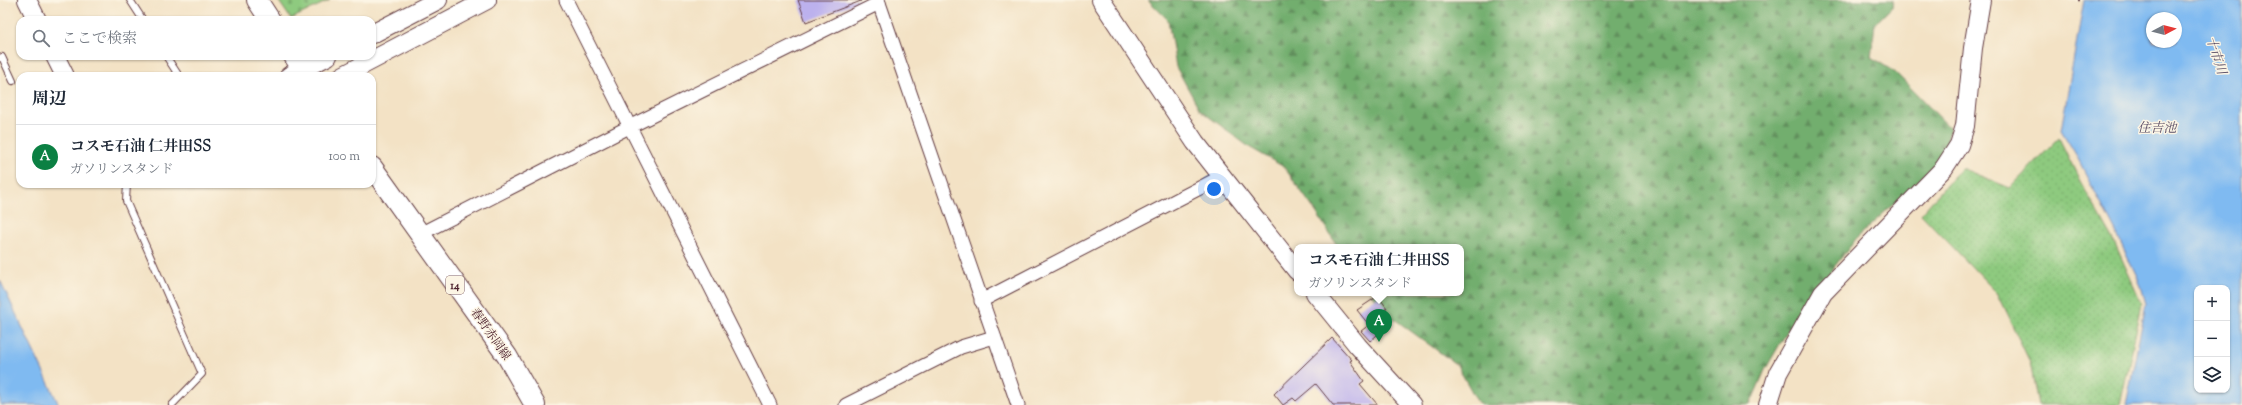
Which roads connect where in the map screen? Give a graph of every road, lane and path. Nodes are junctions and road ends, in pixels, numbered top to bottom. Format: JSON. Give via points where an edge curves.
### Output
{"nodes":[{"id":1,"x":26,"y":0,"type":"edge"},
{"id":2,"x":130,"y":0,"type":"edge"},
{"id":3,"x":257,"y":0,"type":"edge"},
{"id":4,"x":438,"y":0,"type":"edge"},
{"id":5,"x":486,"y":0,"type":"edge"},
{"id":6,"x":566,"y":0,"type":"edge"},
{"id":7,"x":1101,"y":0,"type":"edge"},
{"id":8,"x":1981,"y":0,"type":"edge"},
{"id":9,"x":878,"y":1,"type":"edge"},
{"id":10,"x":35,"y":16,"type":"edge"},
{"id":11,"x":140,"y":16,"type":"edge"},
{"id":12,"x":267,"y":16,"type":"edge"},
{"id":13,"x":376,"y":32,"type":"edge"},
{"id":14,"x":0,"y":58,"type":"edge"},
{"id":15,"x":376,"y":58,"type":"edge"},
{"id":16,"x":57,"y":60,"type":"edge"},
{"id":17,"x":169,"y":60,"type":"edge"},
{"id":18,"x":319,"y":60,"type":"edge"},
{"id":19,"x":372,"y":60,"type":"edge"},
{"id":20,"x":298,"y":69,"type":"edge"},
{"id":21,"x":63,"y":72,"type":"edge"},
{"id":22,"x":176,"y":72,"type":"edge"},
{"id":23,"x":350,"y":72,"type":"edge"},
{"id":24,"x":13,"y":81,"type":"dead end"},
{"id":25,"x":631,"y":126,"type":"junction"},
{"id":26,"x":376,"y":173,"type":"edge"},
{"id":27,"x":1221,"y":177,"type":"junction"},
{"id":28,"x":127,"y":188,"type":"edge"},
{"id":29,"x":418,"y":235,"type":"junction"},
{"id":30,"x":1294,"y":267,"type":"edge"},
{"id":31,"x":1317,"y":296,"type":"edge"},
{"id":32,"x":981,"y":301,"type":"junction"},
{"id":33,"x":994,"y":337,"type":"junction"},
{"id":34,"x":172,"y":405,"type":"edge"},
{"id":35,"x":535,"y":405,"type":"edge"},
{"id":36,"x":770,"y":405,"type":"edge"},
{"id":37,"x":846,"y":405,"type":"edge"},
{"id":38,"x":1018,"y":405,"type":"edge"},
{"id":39,"x":1412,"y":405,"type":"edge"},
{"id":40,"x":1768,"y":405,"type":"edge"}],
"edges":[{"from":1,"to":10,"type":"street"},
{"from":2,"to":11,"type":"lane"},
{"from":3,"to":12,"type":"main road"},
{"from":4,"to":13,"type":"street"},
{"from":5,"to":15,"type":"street"},
{"from":6,"to":25,"type":"street"},
{"from":7,"to":27,"type":"street"},
{"from":8,"to":40,"type":"street","via":[[1973,48],[1967,119],[1959,145],[1944,168],[1823,293],[1778,373]]},
{"from":9,"to":25,"type":"street"},
{"from":9,"to":32,"type":"street"},
{"from":14,"to":24,"type":"lane","via":[[2,57]]},
{"from":16,"to":21,"type":"street"},
{"from":17,"to":22,"type":"lane"},
{"from":18,"to":20,"type":"street"},
{"from":19,"to":23,"type":"street"},
{"from":25,"to":29,"type":"street"},
{"from":25,"to":36,"type":"street"},
{"from":26,"to":29,"type":"main road","name":"春野赤岡線","number":"14"},
{"from":27,"to":30,"type":"street"},
{"from":27,"to":32,"type":"street"},
{"from":28,"to":34,"type":"lane","via":[[126,201],[202,374]]},
{"from":29,"to":35,"type":"main road","name":"春野赤岡線","number":"14","via":[[507,356]]},
{"from":31,"to":39,"type":"street","via":[[1358,346]]},
{"from":32,"to":33,"type":"street"},
{"from":33,"to":37,"type":"street","via":[[961,347]]},
{"from":33,"to":38,"type":"street"}]}
